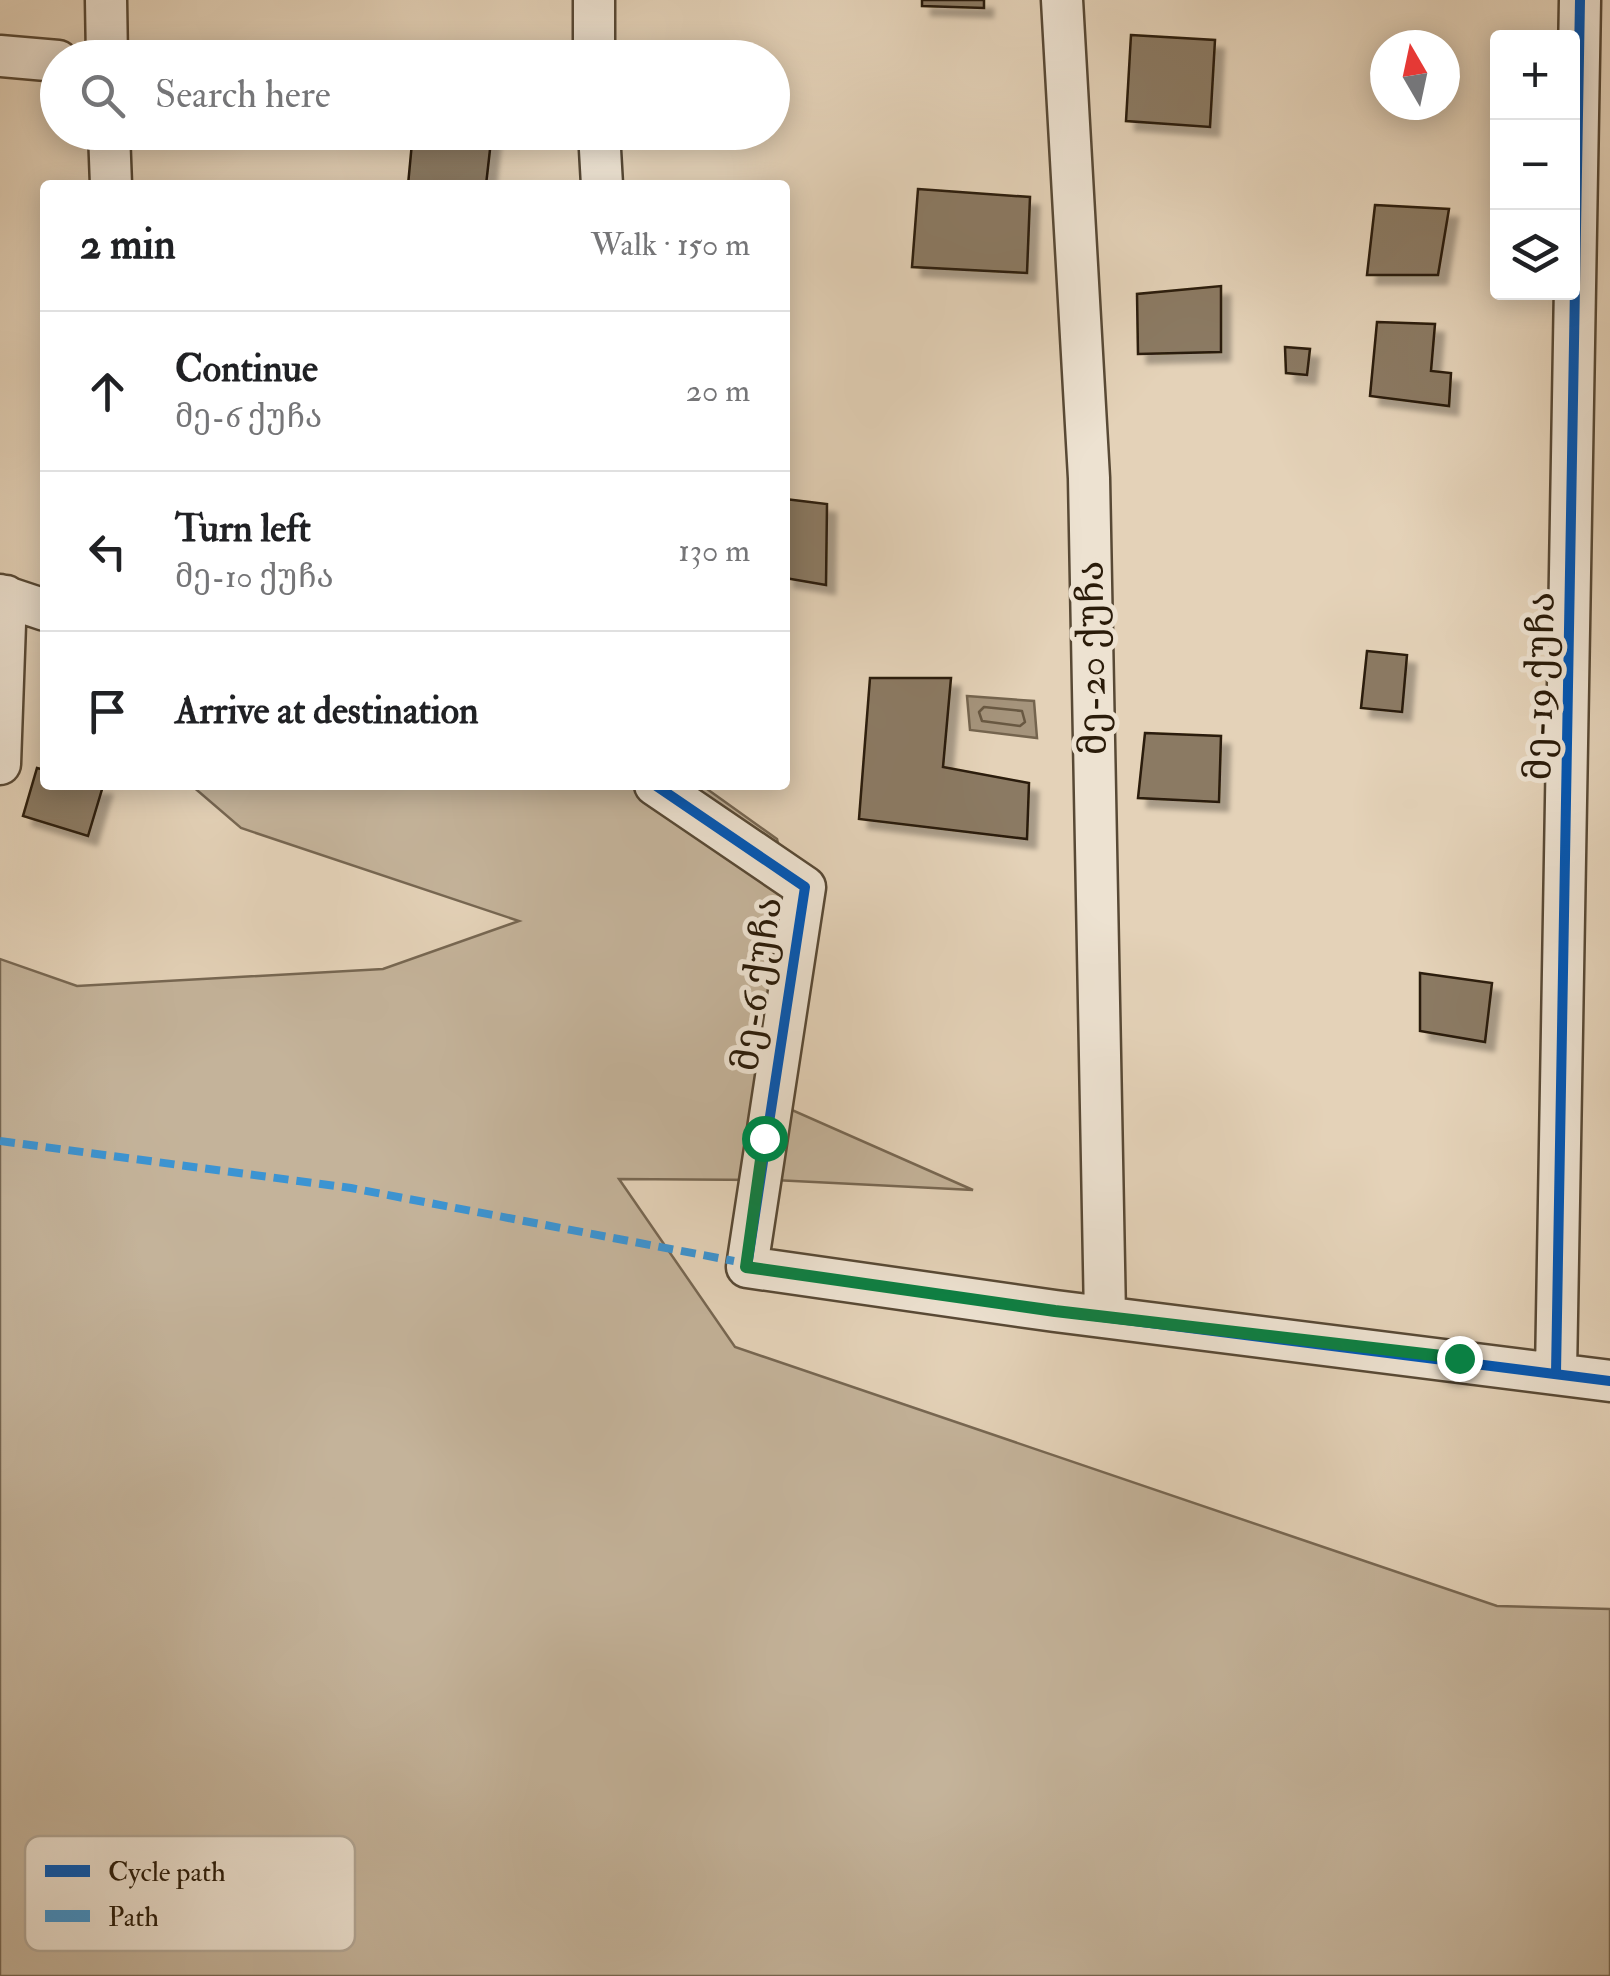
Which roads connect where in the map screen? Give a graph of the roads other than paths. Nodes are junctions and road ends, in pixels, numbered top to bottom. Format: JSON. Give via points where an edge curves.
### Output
{"nodes":[{"id":1,"x":106,"y":0,"type":"edge"},
{"id":2,"x":594,"y":0,"type":"edge"},
{"id":3,"x":1062,"y":0,"type":"edge"},
{"id":4,"x":1580,"y":0,"type":"edge"},
{"id":5,"x":107,"y":40,"type":"edge"},
{"id":6,"x":594,"y":40,"type":"edge"},
{"id":7,"x":0,"y":56,"type":"edge"},
{"id":8,"x":40,"y":59,"type":"edge"},
{"id":9,"x":110,"y":150,"type":"edge"},
{"id":10,"x":600,"y":150,"type":"edge"},
{"id":11,"x":111,"y":180,"type":"edge"},
{"id":12,"x":602,"y":180,"type":"edge"},
{"id":13,"x":3,"y":595,"type":"edge"},
{"id":14,"x":40,"y":608,"type":"edge"},
{"id":15,"x":0,"y":764,"type":"edge"},
{"id":16,"x":662,"y":790,"type":"edge"},
{"id":17,"x":1106,"y":1318,"type":"junction"},
{"id":18,"x":1556,"y":1372,"type":"junction"},
{"id":19,"x":1610,"y":1381,"type":"edge"}],
"edges":[{"from":1,"to":5,"type":"street"},
{"from":2,"to":6,"type":"street"},
{"from":3,"to":17,"type":"street","name":"მე-20 ქუჩა","via":[[1088,478]]},
{"from":4,"to":18,"type":"street","name":"მე-19 ქუჩა"},
{"from":7,"to":8,"type":"street"},
{"from":9,"to":11,"type":"street"},
{"from":10,"to":12,"type":"street"},
{"from":13,"to":14,"type":"street"},
{"from":13,"to":15,"type":"street"},
{"from":16,"to":17,"type":"street","name":"მე-6 ქუჩა","via":[[805,887],[746,1267]]},
{"from":17,"to":18,"type":"street"},
{"from":18,"to":19,"type":"street"}]}
